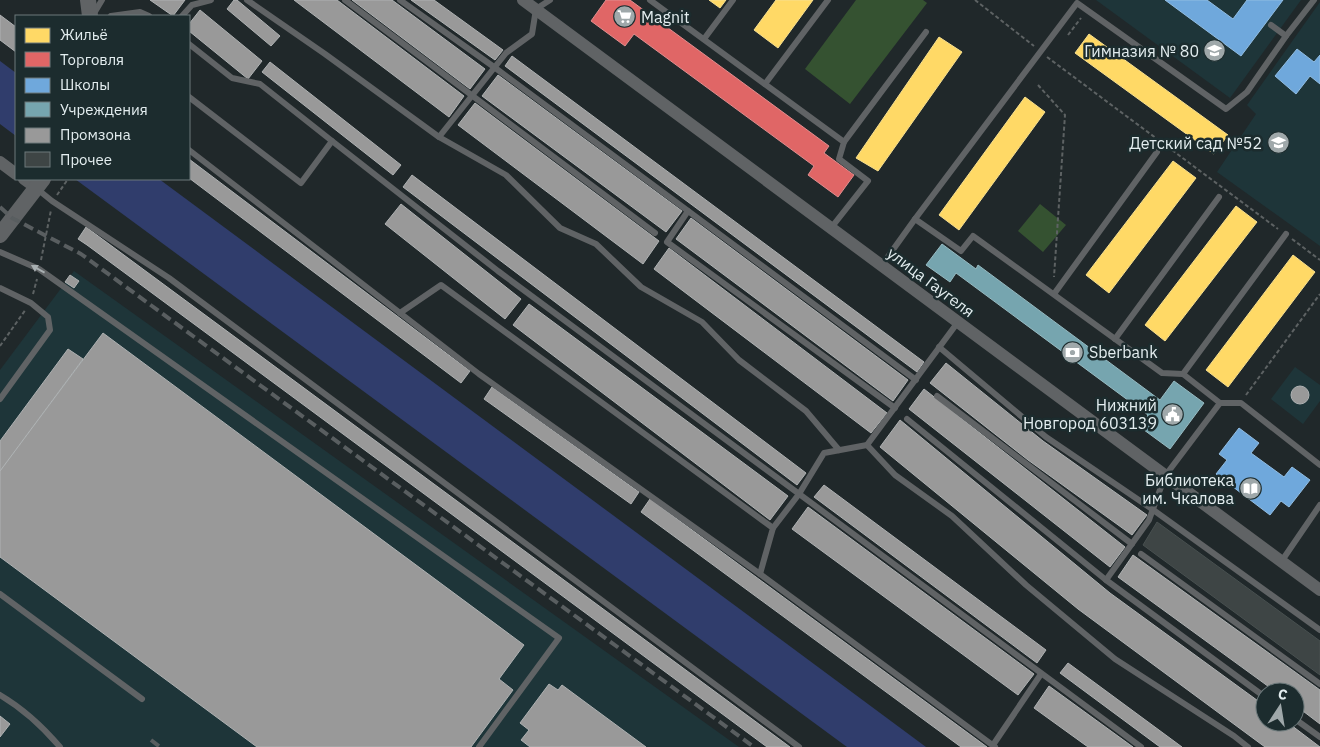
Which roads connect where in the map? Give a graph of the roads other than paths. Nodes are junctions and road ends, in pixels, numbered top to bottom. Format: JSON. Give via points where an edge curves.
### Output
{"nodes":[{"id":1,"x":88,"y":0,"type":"edge"},
{"id":2,"x":102,"y":0,"type":"edge"},
{"id":3,"x":211,"y":0,"type":"edge"},
{"id":4,"x":247,"y":0,"type":"edge"},
{"id":5,"x":345,"y":0,"type":"edge"},
{"id":6,"x":400,"y":0,"type":"edge"},
{"id":7,"x":524,"y":0,"type":"edge"},
{"id":8,"x":550,"y":0,"type":"edge"},
{"id":9,"x":650,"y":0,"type":"edge"},
{"id":10,"x":733,"y":0,"type":"edge"},
{"id":11,"x":828,"y":0,"type":"edge"},
{"id":12,"x":1314,"y":0,"type":"edge"},
{"id":13,"x":1075,"y":2,"type":"edge"},
{"id":14,"x":536,"y":9,"type":"junction"},
{"id":15,"x":91,"y":15,"type":"edge"},
{"id":16,"x":92,"y":15,"type":"edge"},
{"id":17,"x":118,"y":15,"type":"edge"},
{"id":18,"x":147,"y":15,"type":"edge"},
{"id":19,"x":183,"y":15,"type":"edge"},
{"id":20,"x":1272,"y":25,"type":"dead end"},
{"id":21,"x":926,"y":32,"type":"dead end"},
{"id":22,"x":1286,"y":36,"type":"junction"},
{"id":23,"x":704,"y":39,"type":"junction"},
{"id":24,"x":190,"y":45,"type":"edge"},
{"id":25,"x":494,"y":68,"type":"junction"},
{"id":26,"x":765,"y":84,"type":"junction"},
{"id":27,"x":472,"y":96,"type":"junction"},
{"id":28,"x":190,"y":97,"type":"edge"},
{"id":29,"x":439,"y":137,"type":"junction"},
{"id":30,"x":332,"y":141,"type":"junction"},
{"id":31,"x":844,"y":142,"type":"junction"},
{"id":32,"x":190,"y":151,"type":"edge"},
{"id":33,"x":1157,"y":152,"type":"dead end"},
{"id":34,"x":0,"y":162,"type":"edge"},
{"id":35,"x":15,"y":173,"type":"edge"},
{"id":36,"x":34,"y":182,"type":"edge"},
{"id":37,"x":1219,"y":197,"type":"dead end"},
{"id":38,"x":688,"y":211,"type":"junction"},
{"id":39,"x":915,"y":219,"type":"junction"},
{"id":40,"x":831,"y":228,"type":"junction"},
{"id":41,"x":655,"y":233,"type":"dead end"},
{"id":42,"x":1286,"y":234,"type":"road end"},
{"id":43,"x":0,"y":235,"type":"edge"},
{"id":44,"x":0,"y":252,"type":"edge"},
{"id":45,"x":882,"y":265,"type":"junction"},
{"id":46,"x":0,"y":288,"type":"edge"},
{"id":47,"x":1054,"y":294,"type":"junction"},
{"id":48,"x":400,"y":313,"type":"junction"},
{"id":49,"x":958,"y":322,"type":"junction"},
{"id":50,"x":1115,"y":339,"type":"junction"},
{"id":51,"x":940,"y":347,"type":"junction"},
{"id":52,"x":1183,"y":374,"type":"junction"},
{"id":53,"x":916,"y":380,"type":"junction"},
{"id":54,"x":937,"y":396,"type":"dead end"},
{"id":55,"x":0,"y":399,"type":"edge"},
{"id":56,"x":1220,"y":403,"type":"junction"},
{"id":57,"x":895,"y":408,"type":"junction"},
{"id":58,"x":907,"y":419,"type":"dead end"},
{"id":59,"x":868,"y":445,"type":"junction"},
{"id":60,"x":839,"y":450,"type":"junction"},
{"id":61,"x":1320,"y":465,"type":"edge"},
{"id":62,"x":1165,"y":476,"type":"junction"},
{"id":63,"x":799,"y":494,"type":"junction"},
{"id":64,"x":1320,"y":505,"type":"edge"},
{"id":65,"x":1152,"y":509,"type":"junction"},
{"id":66,"x":773,"y":528,"type":"junction"},
{"id":67,"x":1132,"y":544,"type":"junction"},
{"id":68,"x":1141,"y":554,"type":"dead end"},
{"id":69,"x":1282,"y":562,"type":"junction"},
{"id":70,"x":760,"y":574,"type":"junction"},
{"id":71,"x":1106,"y":580,"type":"junction"},
{"id":72,"x":1320,"y":590,"type":"edge"},
{"id":73,"x":0,"y":594,"type":"edge"},
{"id":74,"x":1320,"y":630,"type":"edge"},
{"id":75,"x":1041,"y":674,"type":"junction"},
{"id":76,"x":1320,"y":684,"type":"edge"},
{"id":77,"x":1255,"y":690,"type":"edge"},
{"id":78,"x":0,"y":694,"type":"edge"},
{"id":79,"x":142,"y":699,"type":"dead end"},
{"id":80,"x":1305,"y":727,"type":"edge"},
{"id":81,"x":1320,"y":738,"type":"edge"},
{"id":82,"x":994,"y":746,"type":"edge"},
{"id":83,"x":60,"y":747,"type":"edge"},
{"id":84,"x":479,"y":747,"type":"edge"},
{"id":85,"x":799,"y":747,"type":"edge"},
{"id":86,"x":1141,"y":747,"type":"edge"},
{"id":87,"x":1248,"y":747,"type":"edge"}],
"edges":[{"from":1,"to":15,"type":"street"},
{"from":2,"to":16,"type":"lane"},
{"from":3,"to":19,"type":"lane","via":[[192,5]]},
{"from":4,"to":29,"type":"lane"},
{"from":5,"to":27,"type":"lane"},
{"from":6,"to":25,"type":"lane"},
{"from":7,"to":14,"type":"street","name":"улица Гаугеля"},
{"from":8,"to":14,"type":"lane"},
{"from":9,"to":23,"type":"lane"},
{"from":10,"to":23,"type":"lane"},
{"from":11,"to":26,"type":"lane"},
{"from":12,"to":22,"type":"lane"},
{"from":13,"to":22,"type":"lane","via":[[1226,108],[1247,92]]},
{"from":13,"to":39,"type":"lane"},
{"from":14,"to":25,"type":"lane","via":[[532,34],[506,53]]},
{"from":14,"to":40,"type":"street","name":"улица Гаугеля"},
{"from":17,"to":18,"type":"lane","via":[[140,12]]},
{"from":20,"to":22,"type":"lane"},
{"from":21,"to":31,"type":"lane"},
{"from":23,"to":26,"type":"lane"},
{"from":24,"to":30,"type":"lane","via":[[232,78],[260,84]]},
{"from":25,"to":27,"type":"lane"},
{"from":25,"to":38,"type":"lane"},
{"from":26,"to":31,"type":"lane"},
{"from":27,"to":29,"type":"lane"},
{"from":27,"to":41,"type":"lane"},
{"from":28,"to":30,"type":"lane","via":[[301,183]]},
{"from":29,"to":60,"type":"lane","via":[[506,175],[560,228],[596,244],[641,287],[702,322],[739,360],[806,411]]},
{"from":30,"to":63,"type":"lane","via":[[498,271]]},
{"from":31,"to":40,"type":"lane","via":[[839,159],[868,181]]},
{"from":32,"to":48,"type":"lane"},
{"from":33,"to":47,"type":"lane"},
{"from":34,"to":35,"type":"street"},
{"from":36,"to":43,"type":"street"},
{"from":36,"to":85,"type":"lane","via":[[52,201],[169,278]]},
{"from":37,"to":50,"type":"lane"},
{"from":38,"to":53,"type":"lane"},
{"from":38,"to":57,"type":"lane","via":[[667,242]]},
{"from":39,"to":45,"type":"lane"},
{"from":39,"to":47,"type":"lane","via":[[961,251],[973,236]]},
{"from":40,"to":45,"type":"street","name":"улица Гаугеля"},
{"from":42,"to":52,"type":"lane"},
{"from":84,"to":44,"type":"lane","one_way":true,"via":[[559,638],[39,269]]},
{"from":45,"to":49,"type":"street","name":"улица Гаугеля"},
{"from":46,"to":55,"type":"lane","via":[[44,312],[48,316],[50,330]]},
{"from":47,"to":50,"type":"lane"},
{"from":48,"to":66,"type":"lane","via":[[441,285]]},
{"from":48,"to":70,"type":"lane","via":[[479,374]]},
{"from":49,"to":51,"type":"lane"},
{"from":49,"to":62,"type":"street","name":"улица Гаугеля"},
{"from":50,"to":52,"type":"lane","via":[[1162,373]]},
{"from":51,"to":53,"type":"lane"},
{"from":51,"to":65,"type":"lane","via":[[1046,437]]},
{"from":52,"to":56,"type":"lane"},
{"from":53,"to":57,"type":"lane"},
{"from":54,"to":67,"type":"lane"},
{"from":56,"to":61,"type":"lane","via":[[1241,403]]},
{"from":56,"to":62,"type":"lane"},
{"from":57,"to":59,"type":"lane"},
{"from":58,"to":71,"type":"lane"},
{"from":59,"to":60,"type":"lane"},
{"from":59,"to":87,"type":"lane","via":[[895,475],[952,516],[1026,585],[1115,659]]},
{"from":60,"to":63,"type":"lane","via":[[824,453]]},
{"from":62,"to":65,"type":"lane"},
{"from":62,"to":69,"type":"street","name":"улица Гаугеля"},
{"from":63,"to":66,"type":"lane"},
{"from":63,"to":75,"type":"lane"},
{"from":64,"to":69,"type":"lane"},
{"from":65,"to":67,"type":"lane","via":[[1149,520]]},
{"from":65,"to":74,"type":"lane"},
{"from":66,"to":70,"type":"lane"},
{"from":67,"to":71,"type":"lane"},
{"from":68,"to":76,"type":"lane"},
{"from":69,"to":72,"type":"street","name":"улица Гаугеля"},
{"from":70,"to":82,"type":"lane"},
{"from":71,"to":77,"type":"lane"},
{"from":73,"to":79,"type":"lane"},
{"from":75,"to":82,"type":"lane"},
{"from":75,"to":86,"type":"lane"},
{"from":78,"to":83,"type":"lane","via":[[13,702]]},
{"from":80,"to":81,"type":"lane"}]}
